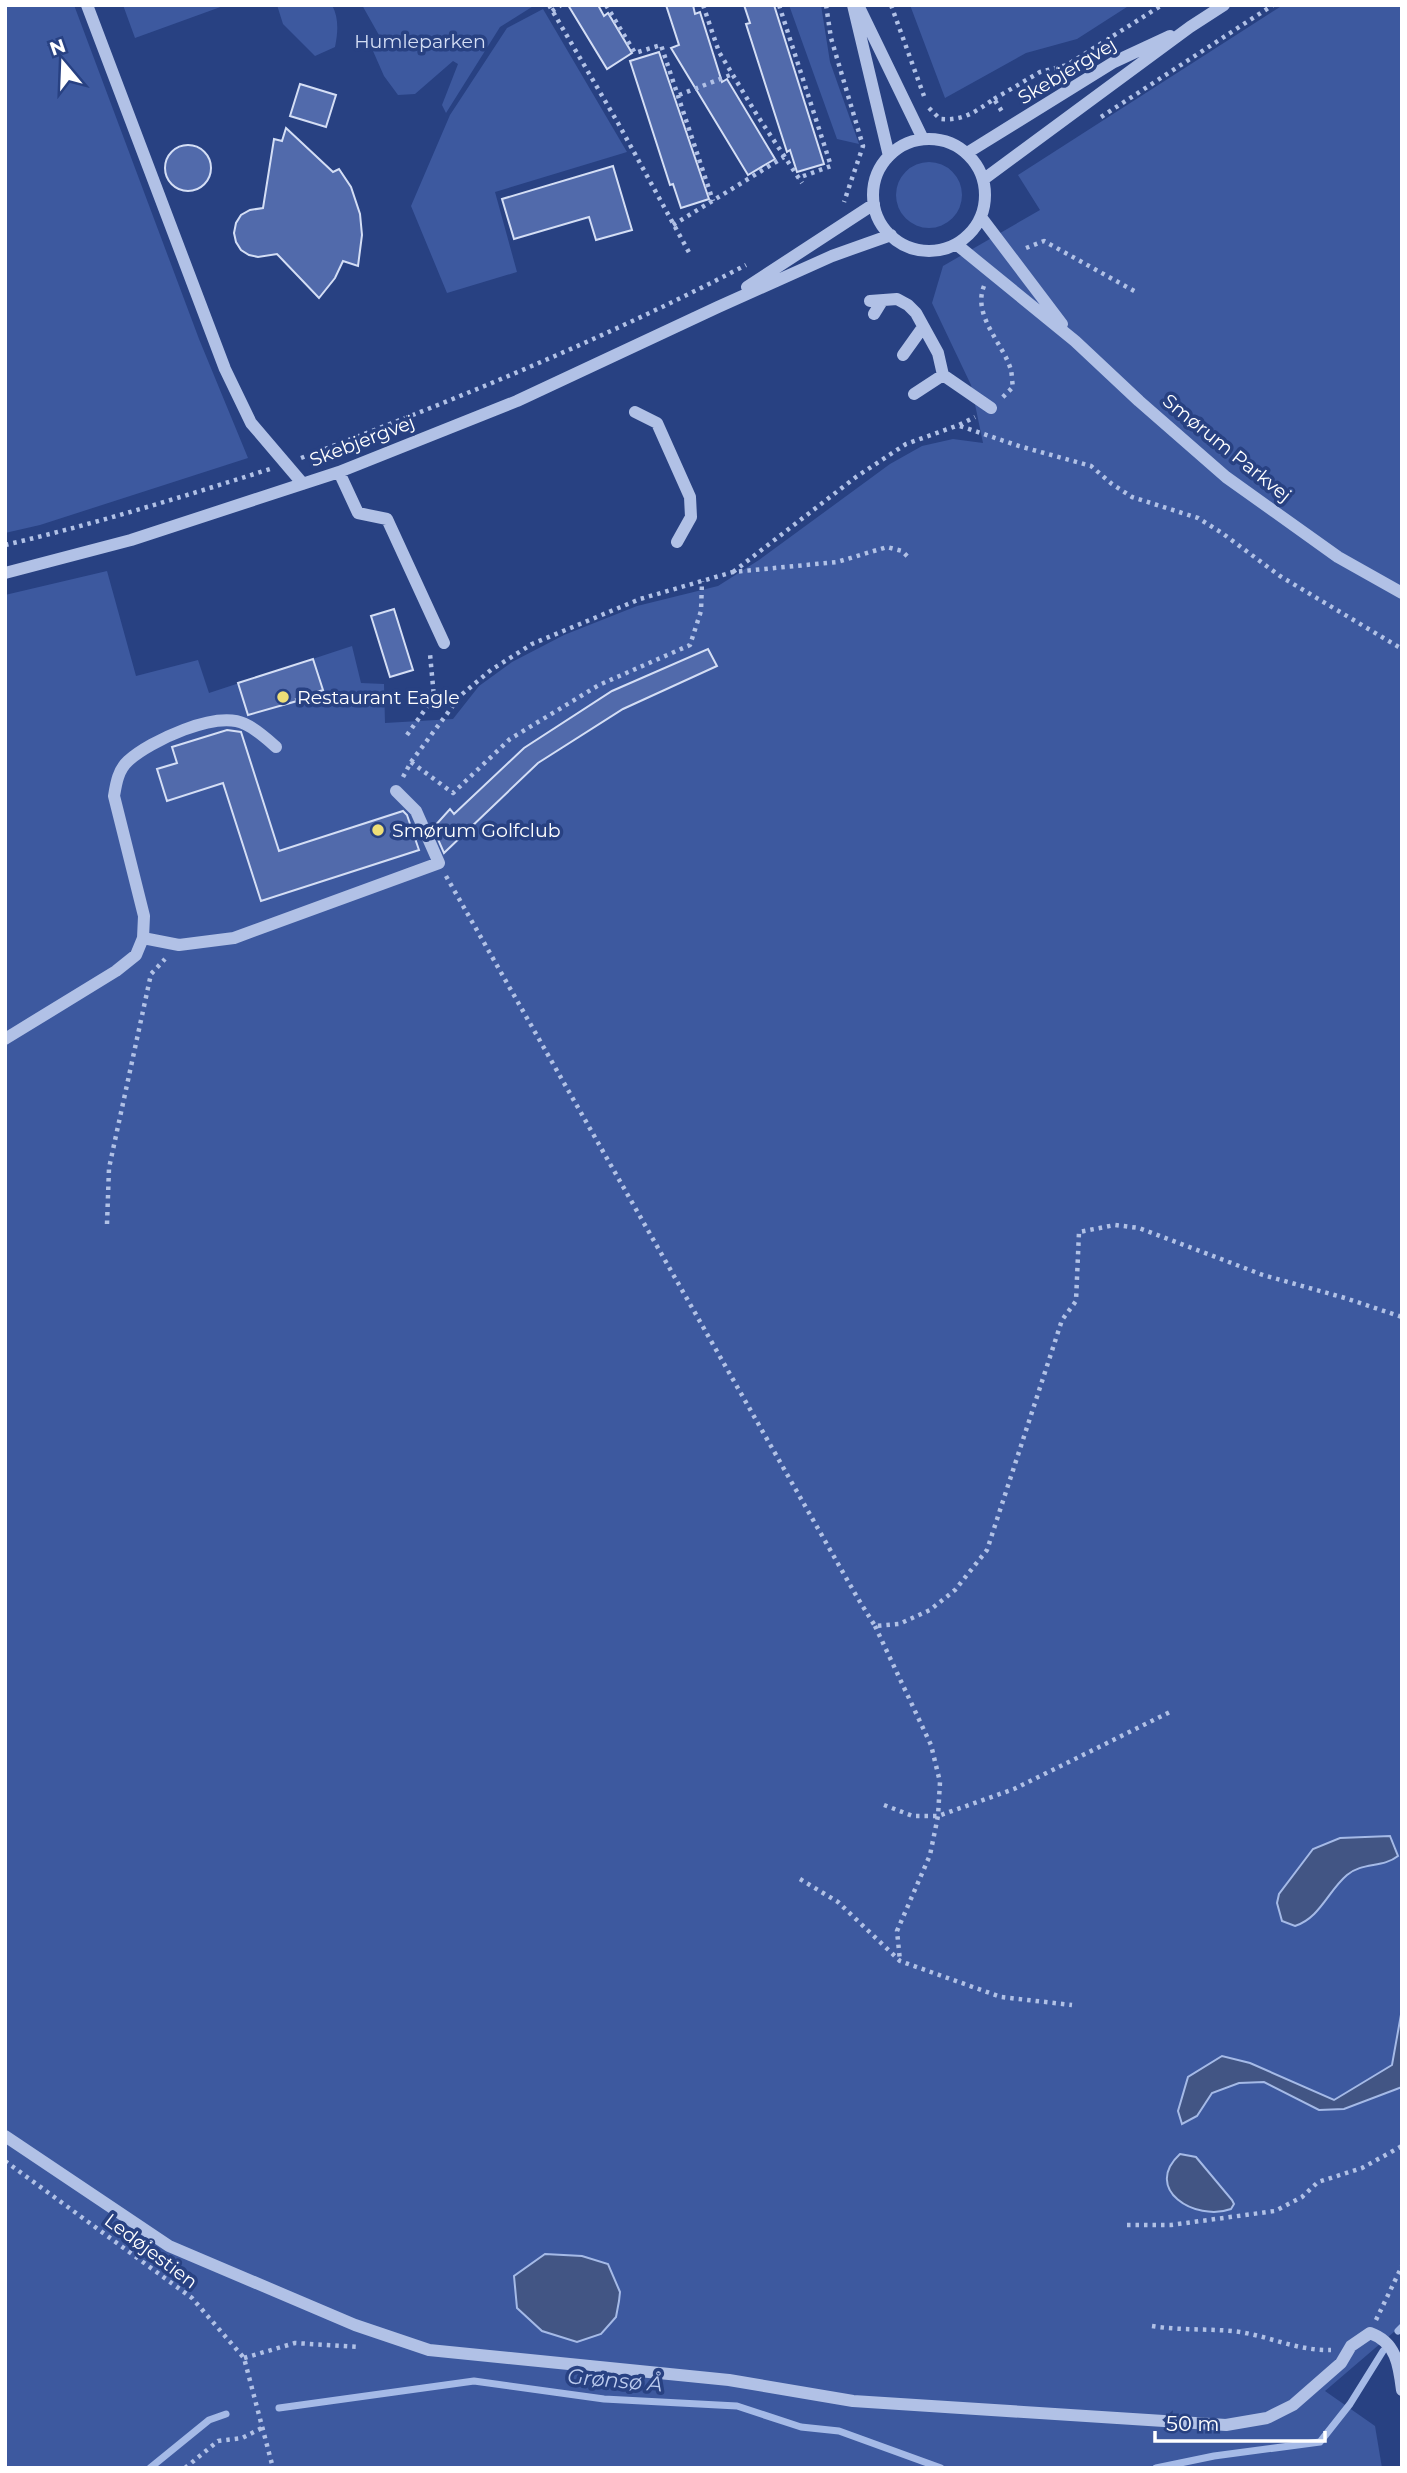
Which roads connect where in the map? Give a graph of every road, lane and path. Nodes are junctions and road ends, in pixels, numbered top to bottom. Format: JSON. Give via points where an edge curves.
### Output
{"nodes":[{"id":1,"x":87,"y":5,"type":"edge"},
{"id":2,"x":561,"y":5,"type":"edge"},
{"id":3,"x":606,"y":5,"type":"edge"},
{"id":4,"x":702,"y":5,"type":"edge"},
{"id":5,"x":779,"y":5,"type":"edge"},
{"id":6,"x":826,"y":5,"type":"edge"},
{"id":7,"x":855,"y":5,"type":"edge"},
{"id":8,"x":891,"y":5,"type":"edge"},
{"id":9,"x":1162,"y":5,"type":"edge"},
{"id":10,"x":1224,"y":5,"type":"edge"},
{"id":11,"x":1273,"y":5,"type":"edge"},
{"id":12,"x":550,"y":8,"type":"edge"},
{"id":13,"x":1190,"y":27,"type":"junction"},
{"id":14,"x":734,"y":74,"type":"junction"},
{"id":15,"x":679,"y":95,"type":"junction"},
{"id":16,"x":993,"y":99,"type":"junction"},
{"id":17,"x":1093,"y":122,"type":"dead end"},
{"id":18,"x":1011,"y":127,"type":"junction"},
{"id":19,"x":923,"y":139,"type":"junction"},
{"id":20,"x":967,"y":153,"type":"junction"},
{"id":21,"x":889,"y":156,"type":"junction"},
{"id":22,"x":784,"y":157,"type":"junction"},
{"id":23,"x":984,"y":179,"type":"junction"},
{"id":24,"x":713,"y":201,"type":"junction"},
{"id":25,"x":874,"y":204,"type":"junction"},
{"id":26,"x":836,"y":208,"type":"dead end"},
{"id":27,"x":981,"y":217,"type":"junction"},
{"id":28,"x":673,"y":225,"type":"junction"},
{"id":29,"x":891,"y":235,"type":"junction"},
{"id":30,"x":956,"y":244,"type":"junction"},
{"id":31,"x":691,"y":256,"type":"dead end"},
{"id":32,"x":752,"y":261,"type":"dead end"},
{"id":33,"x":875,"y":305,"type":"dead end"},
{"id":34,"x":718,"y":307,"type":"junction"},
{"id":35,"x":923,"y":327,"type":"junction"},
{"id":36,"x":1075,"y":341,"type":"junction"},
{"id":37,"x":903,"y":355,"type":"dead end"},
{"id":38,"x":943,"y":375,"type":"junction"},
{"id":39,"x":914,"y":394,"type":"dead end"},
{"id":40,"x":991,"y":408,"type":"dead end"},
{"id":41,"x":635,"y":412,"type":"dead end"},
{"id":42,"x":959,"y":425,"type":"dead end"},
{"id":43,"x":286,"y":463,"type":"junction"},
{"id":44,"x":339,"y":472,"type":"junction"},
{"id":45,"x":303,"y":484,"type":"junction"},
{"id":46,"x":677,"y":542,"type":"dead end"},
{"id":47,"x":5,"y":545,"type":"edge"},
{"id":48,"x":909,"y":558,"type":"dead end"},
{"id":49,"x":5,"y":573,"type":"edge"},
{"id":50,"x":702,"y":581,"type":"junction"},
{"id":51,"x":1402,"y":593,"type":"edge"},
{"id":52,"x":444,"y":643,"type":"dead end"},
{"id":53,"x":1402,"y":649,"type":"edge"},
{"id":54,"x":429,"y":650,"type":"dead end"},
{"id":55,"x":407,"y":735,"type":"dead end"},
{"id":56,"x":276,"y":747,"type":"dead end"},
{"id":57,"x":411,"y":762,"type":"junction"},
{"id":58,"x":396,"y":790,"type":"joint"},
{"id":59,"x":439,"y":863,"type":"junction"},
{"id":60,"x":143,"y":937,"type":"junction"},
{"id":61,"x":179,"y":945,"type":"junction"},
{"id":62,"x":5,"y":1039,"type":"edge"},
{"id":63,"x":107,"y":1224,"type":"dead end"},
{"id":64,"x":1402,"y":1317,"type":"edge"},
{"id":65,"x":875,"y":1626,"type":"junction"},
{"id":66,"x":1172,"y":1711,"type":"dead end"},
{"id":67,"x":884,"y":1805,"type":"dead end"},
{"id":68,"x":938,"y":1816,"type":"junction"},
{"id":69,"x":800,"y":1879,"type":"dead end"},
{"id":70,"x":900,"y":1961,"type":"junction"},
{"id":71,"x":1072,"y":2005,"type":"dead end"},
{"id":72,"x":5,"y":2136,"type":"edge"},
{"id":73,"x":1402,"y":2146,"type":"edge"},
{"id":74,"x":5,"y":2161,"type":"edge"},
{"id":75,"x":1127,"y":2225,"type":"dead end"},
{"id":76,"x":1402,"y":2266,"type":"edge"},
{"id":77,"x":1152,"y":2326,"type":"dead end"},
{"id":78,"x":1370,"y":2333,"type":"junction"},
{"id":79,"x":1351,"y":2346,"type":"junction"},
{"id":80,"x":368,"y":2347,"type":"dead end"},
{"id":81,"x":244,"y":2358,"type":"junction"},
{"id":82,"x":1402,"y":2390,"type":"edge"},
{"id":83,"x":262,"y":2428,"type":"junction"},
{"id":84,"x":185,"y":2468,"type":"edge"},
{"id":85,"x":273,"y":2468,"type":"edge"}],
"edges":[{"from":1,"to":43,"type":"street","via":[[225,369],[251,424]]},
{"from":2,"to":12,"type":"path"},
{"from":3,"to":15,"type":"path","via":[[635,53],[661,45]]},
{"from":4,"to":14,"type":"path","via":[[719,52]]},
{"from":5,"to":22,"type":"path","via":[[831,166],[800,181]]},
{"from":6,"to":26,"type":"path","via":[[831,38],[863,146],[846,201]]},
{"from":7,"to":19,"type":"street"},
{"from":7,"to":21,"type":"street"},
{"from":8,"to":16,"type":"path","via":[[929,108],[940,120],[967,117]]},
{"from":9,"to":16,"type":"path","via":[[1068,65],[1040,72]]},
{"from":10,"to":13,"type":"street","name":"Skebjergvej"},
{"from":11,"to":17,"type":"path"},
{"from":12,"to":28,"type":"path"},
{"from":13,"to":18,"type":"street","name":"Skebjergvej","via":[[1114,61]]},
{"from":13,"to":23,"type":"street","name":"Skebjergvej"},
{"from":14,"to":15,"type":"path"},
{"from":14,"to":22,"type":"path"},
{"from":15,"to":24,"type":"path"},
{"from":16,"to":18,"type":"path"},
{"from":18,"to":20,"type":"street","name":"Skebjergvej"},
{"from":19,"to":20,"type":"street","via":[[946,141]]},
{"from":19,"to":21,"type":"street"},
{"from":20,"to":23,"type":"street"},
{"from":21,"to":25,"type":"street","via":[[879,170]]},
{"from":22,"to":24,"type":"path"},
{"from":23,"to":27,"type":"street"},
{"from":24,"to":28,"type":"path"},
{"from":25,"to":29,"type":"street"},
{"from":25,"to":34,"type":"street","name":"Skebjergvej"},
{"from":27,"to":30,"type":"street","via":[[971,233]]},
{"from":27,"to":36,"type":"street","name":"Smørum Parkvej"},
{"from":28,"to":31,"type":"path"},
{"from":29,"to":30,"type":"street","via":[[922,250]]},
{"from":29,"to":34,"type":"street","name":"Skebjergvej"},
{"from":30,"to":36,"type":"street","name":"Smørum Parkvej"},
{"from":32,"to":43,"type":"path","via":[[574,349]]},
{"from":33,"to":35,"type":"street","via":[[897,299],[908,305]]},
{"from":34,"to":44,"type":"street","name":"Skebjergvej","via":[[517,401]]},
{"from":35,"to":37,"type":"street"},
{"from":35,"to":38,"type":"street","via":[[939,353]]},
{"from":36,"to":51,"type":"street","name":"Smørum Parkvej","via":[[1226,477],[1338,557]]},
{"from":38,"to":39,"type":"street"},
{"from":38,"to":40,"type":"street"},
{"from":41,"to":46,"type":"street","via":[[657,424],[690,497],[691,517]]},
{"from":42,"to":53,"type":"path","via":[[1091,467],[1132,497],[1198,518],[1280,576]]},
{"from":43,"to":45,"type":"street"},
{"from":43,"to":47,"type":"path","via":[[74,529]]},
{"from":44,"to":45,"type":"street","name":"Skebjergvej"},
{"from":44,"to":52,"type":"street","via":[[358,513],[387,519]]},
{"from":45,"to":49,"type":"street","name":"Skebjergvej","via":[[131,540]]},
{"from":48,"to":50,"type":"path","via":[[887,547],[837,562],[733,572]]},
{"from":50,"to":57,"type":"path","via":[[640,599],[532,644],[461,695]]},
{"from":50,"to":57,"type":"path","via":[[701,611],[690,645],[599,685],[510,739],[453,793]]},
{"from":54,"to":55,"type":"path","via":[[434,697]]},
{"from":56,"to":60,"type":"street","via":[[244,723],[218,721],[169,735],[127,762],[114,796],[144,916]]},
{"from":57,"to":58,"type":"path"},
{"from":58,"to":59,"type":"street","via":[[416,811]]},
{"from":59,"to":61,"type":"street","via":[[234,938]]},
{"from":59,"to":65,"type":"path"},
{"from":60,"to":61,"type":"street"},
{"from":60,"to":62,"type":"street","via":[[136,955],[116,971]]},
{"from":61,"to":63,"type":"path","via":[[151,974],[109,1168]]},
{"from":64,"to":65,"type":"path","via":[[1264,1275],[1139,1228],[1115,1225],[1079,1232],[1076,1301],[1062,1320],[987,1550],[955,1590],[930,1610],[899,1624]]},
{"from":65,"to":68,"type":"path","via":[[931,1745],[940,1782]]},
{"from":66,"to":68,"type":"path","via":[[1014,1789]]},
{"from":67,"to":68,"type":"path","via":[[913,1816]]},
{"from":68,"to":70,"type":"path","via":[[930,1855],[897,1931]]},
{"from":69,"to":70,"type":"path","via":[[838,1902]]},
{"from":70,"to":71,"type":"path","via":[[1001,1997]]},
{"from":72,"to":79,"type":"street","via":[[169,2246],[355,2325],[429,2350],[729,2380],[853,2401],[1226,2426],[1267,2418],[1293,2405],[1341,2363]]},
{"from":73,"to":75,"type":"path","via":[[1362,2168],[1318,2182],[1275,2211],[1171,2225]]},
{"from":74,"to":81,"type":"path","name":"Ledøjestien","via":[[192,2298]]},
{"from":76,"to":78,"type":"path"},
{"from":77,"to":79,"type":"path","via":[[1241,2332],[1320,2350]]},
{"from":78,"to":79,"type":"street"},
{"from":78,"to":82,"type":"street","via":[[1394,2350]]},
{"from":80,"to":81,"type":"path","via":[[295,2343]]},
{"from":81,"to":83,"type":"path","name":"Ledøjestien"},
{"from":83,"to":84,"type":"path","via":[[242,2438],[218,2441]]},
{"from":83,"to":85,"type":"path","name":"Ledøjestien"}]}
